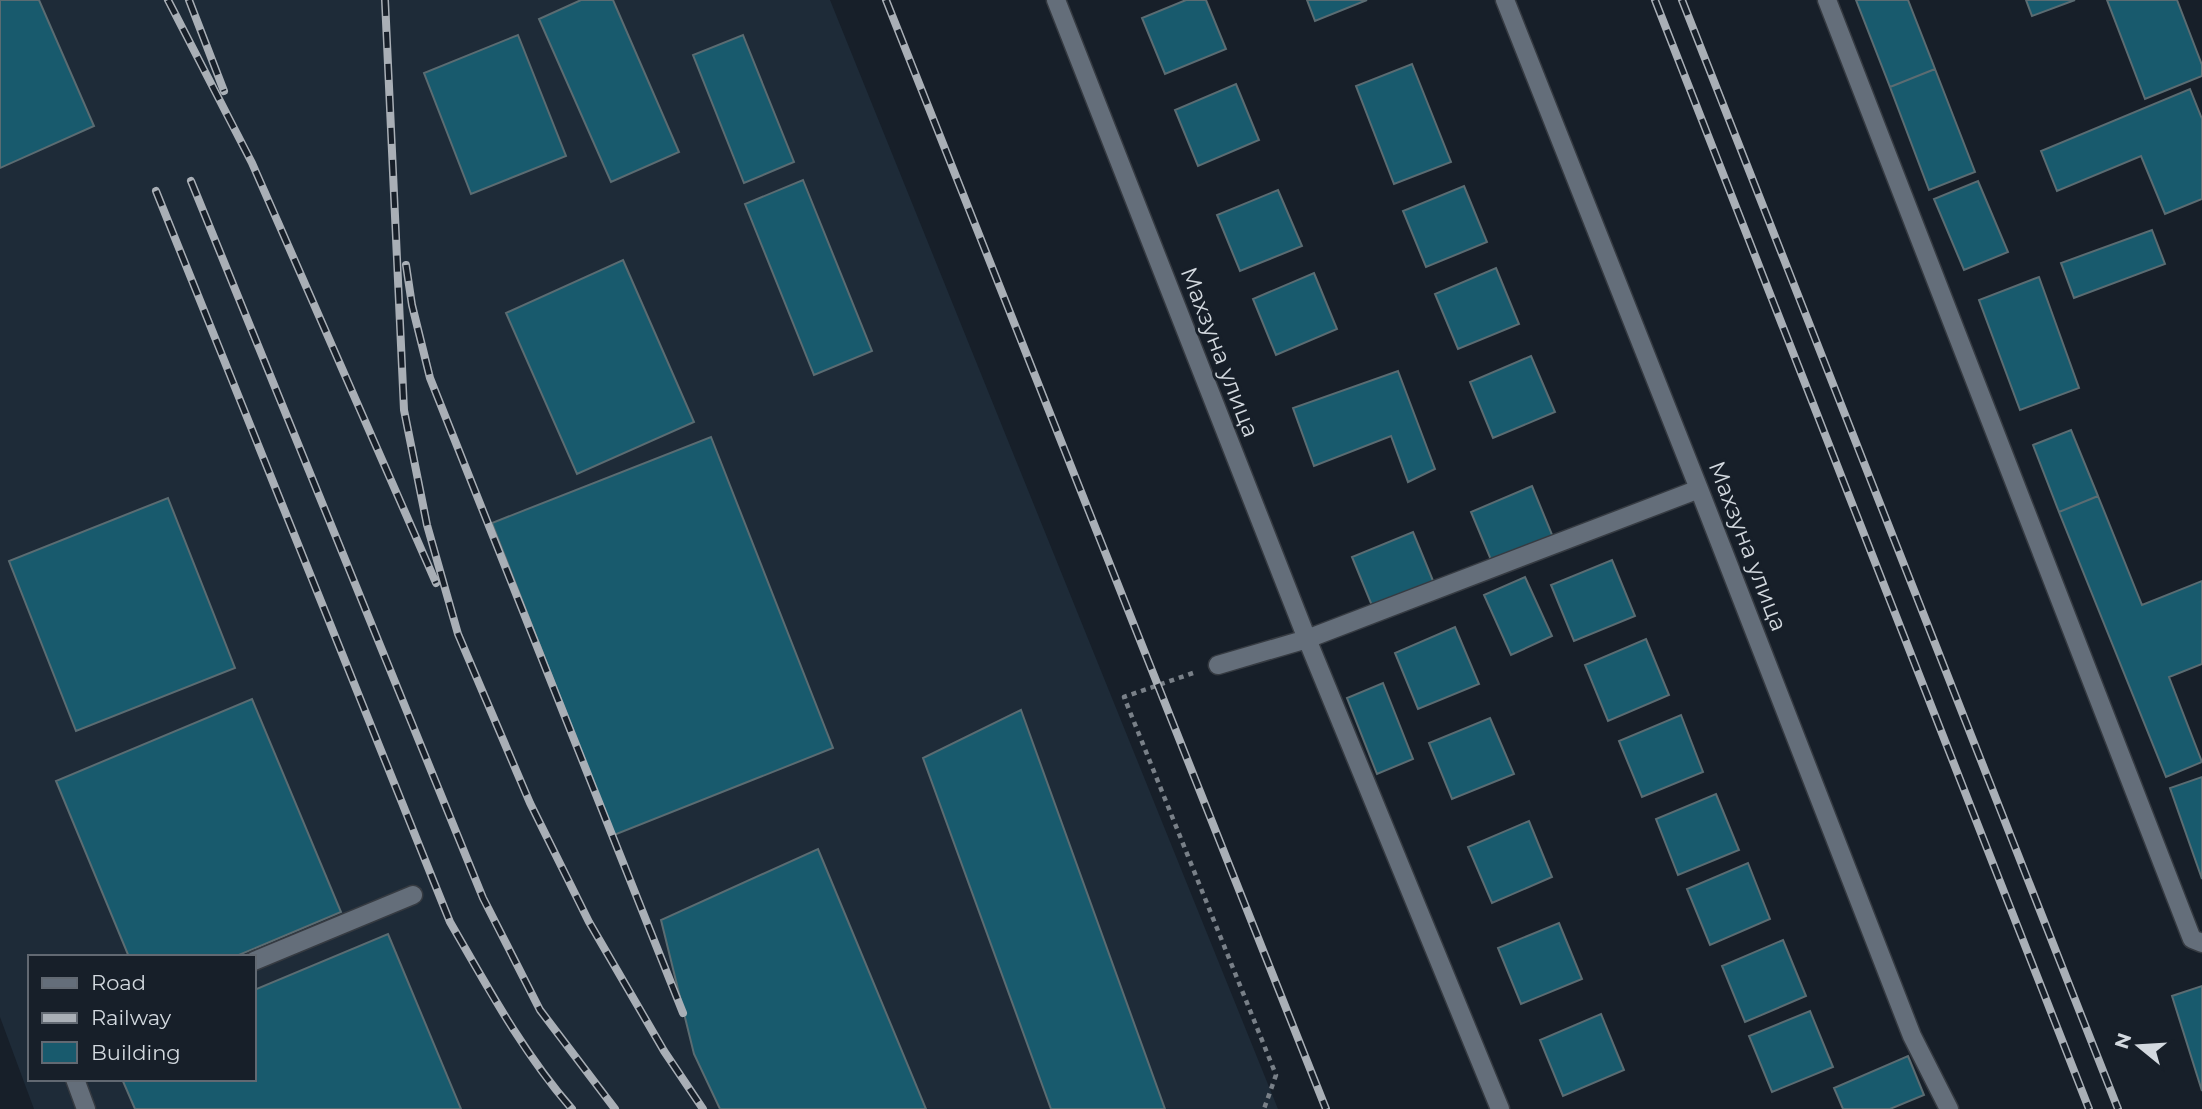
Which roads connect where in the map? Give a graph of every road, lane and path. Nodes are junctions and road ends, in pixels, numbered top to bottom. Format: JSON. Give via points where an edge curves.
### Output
{"nodes":[{"id":1,"x":1056,"y":0,"type":"edge"},
{"id":2,"x":1505,"y":0,"type":"edge"},
{"id":3,"x":1827,"y":0,"type":"edge"},
{"id":4,"x":1699,"y":489,"type":"junction"},
{"id":5,"x":1307,"y":639,"type":"junction"},
{"id":6,"x":1217,"y":665,"type":"joint"},
{"id":7,"x":413,"y":895,"type":"dead end"},
{"id":8,"x":2202,"y":943,"type":"edge"},
{"id":9,"x":256,"y":960,"type":"edge"},
{"id":10,"x":76,"y":1081,"type":"edge"},
{"id":11,"x":86,"y":1109,"type":"edge"},
{"id":12,"x":1264,"y":1109,"type":"edge"},
{"id":13,"x":1500,"y":1109,"type":"edge"},
{"id":14,"x":1949,"y":1109,"type":"edge"}],
"edges":[{"from":1,"to":5,"type":"street","name":"Махзуна улица"},
{"from":2,"to":4,"type":"street","name":"Махзуна улица"},
{"from":3,"to":8,"type":"street","via":[[2192,939]]},
{"from":4,"to":5,"type":"street"},
{"from":4,"to":14,"type":"street","name":"Махзуна улица","via":[[1912,1036]]},
{"from":5,"to":6,"type":"street"},
{"from":5,"to":13,"type":"street","name":"Махзуна улица"},
{"from":6,"to":12,"type":"path","via":[[1124,697],[1276,1075]]},
{"from":7,"to":9,"type":"street"},
{"from":10,"to":11,"type":"street"}]}
